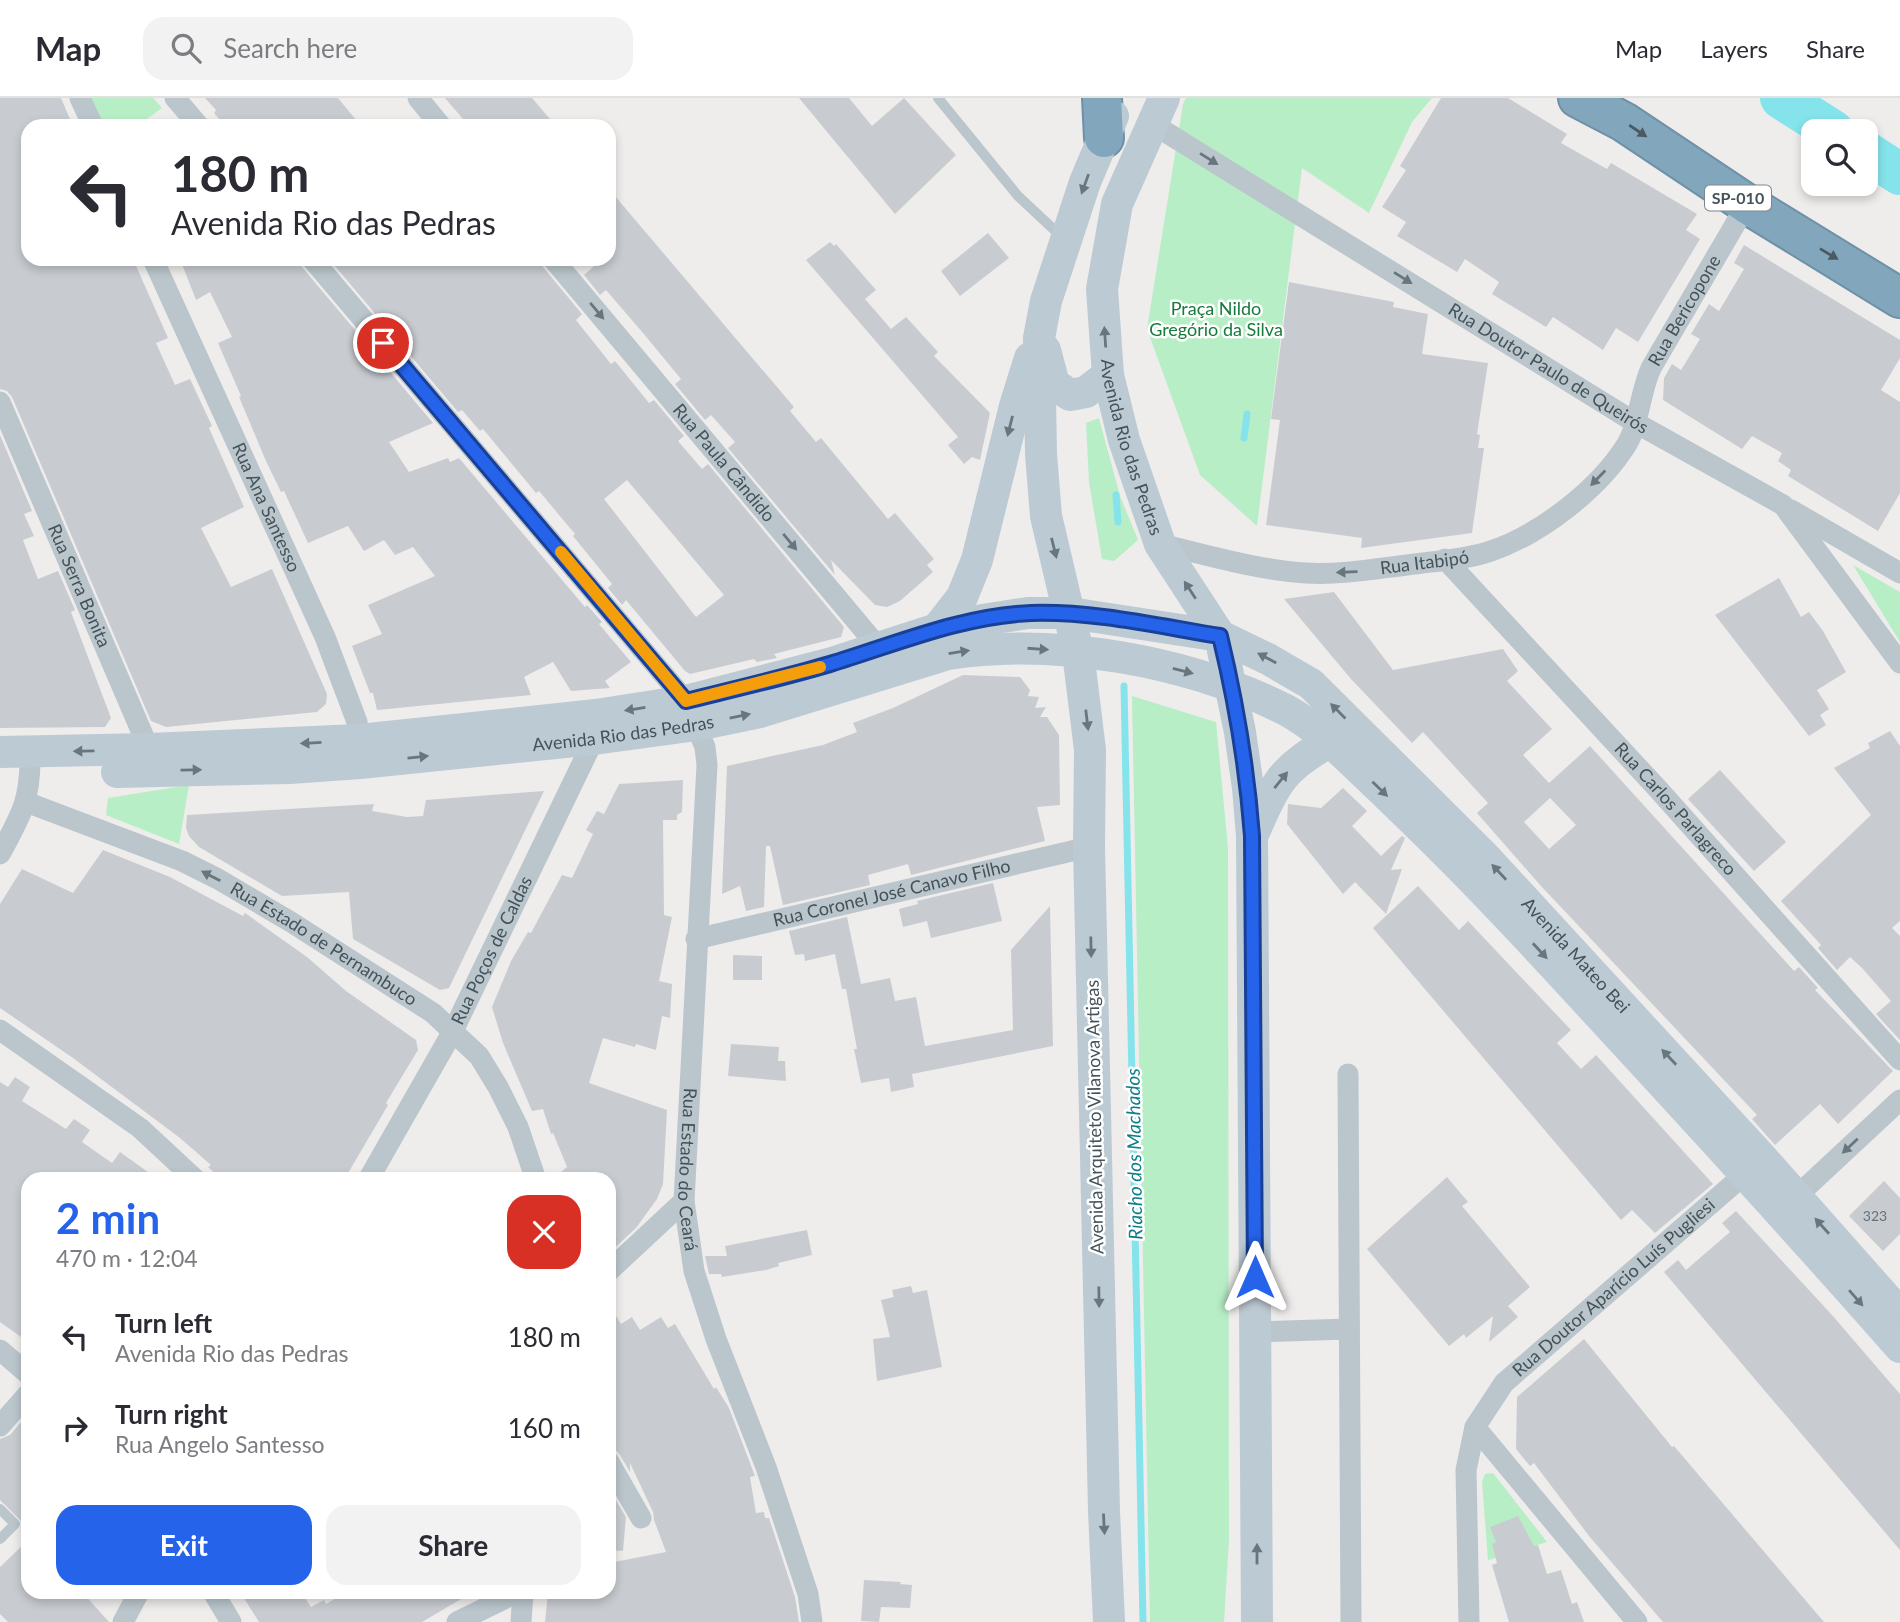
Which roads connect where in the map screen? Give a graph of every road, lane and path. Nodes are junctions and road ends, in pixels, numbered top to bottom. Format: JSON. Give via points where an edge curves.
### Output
{"nodes":[{"id":1,"x":80,"y":98,"type":"edge"},
{"id":2,"x":175,"y":98,"type":"edge"},
{"id":3,"x":418,"y":98,"type":"edge"},
{"id":4,"x":938,"y":98,"type":"edge"},
{"id":5,"x":1102,"y":98,"type":"edge"},
{"id":6,"x":1120,"y":98,"type":"edge"},
{"id":7,"x":1578,"y":98,"type":"edge"},
{"id":8,"x":1158,"y":110,"type":"edge"},
{"id":9,"x":90,"y":119,"type":"edge"},
{"id":10,"x":193,"y":119,"type":"edge"},
{"id":11,"x":435,"y":119,"type":"edge"},
{"id":12,"x":1104,"y":138,"type":"junction"},
{"id":13,"x":1747,"y":204,"type":"junction"},
{"id":14,"x":1066,"y":241,"type":"junction"},
{"id":15,"x":156,"y":266,"type":"edge"},
{"id":16,"x":318,"y":266,"type":"edge"},
{"id":17,"x":559,"y":266,"type":"edge"},
{"id":18,"x":1900,"y":298,"type":"edge"},
{"id":19,"x":1039,"y":335,"type":"junction"},
{"id":20,"x":1108,"y":376,"type":"junction"},
{"id":21,"x":0,"y":402,"type":"edge"},
{"id":22,"x":1636,"y":422,"type":"junction"},
{"id":23,"x":1783,"y":505,"type":"junction"},
{"id":24,"x":1160,"y":544,"type":"junction"},
{"id":25,"x":1445,"y":559,"type":"junction"},
{"id":26,"x":1900,"y":573,"type":"edge"},
{"id":27,"x":1070,"y":613,"type":"junction"},
{"id":28,"x":937,"y":629,"type":"junction"},
{"id":29,"x":1220,"y":636,"type":"junction"},
{"id":30,"x":1078,"y":652,"type":"junction"},
{"id":31,"x":884,"y":659,"type":"junction"},
{"id":32,"x":1900,"y":663,"type":"edge"},
{"id":33,"x":1232,"y":686,"type":"junction"},
{"id":34,"x":692,"y":713,"type":"junction"},
{"id":35,"x":595,"y":727,"type":"junction"},
{"id":36,"x":1331,"y":741,"type":"junction"},
{"id":37,"x":360,"y":751,"type":"junction"},
{"id":38,"x":149,"y":760,"type":"junction"},
{"id":39,"x":17,"y":771,"type":"edge"},
{"id":40,"x":1252,"y":836,"type":"junction"},
{"id":41,"x":1089,"y":847,"type":"junction"},
{"id":42,"x":0,"y":854,"type":"edge"},
{"id":43,"x":696,"y":939,"type":"junction"},
{"id":44,"x":0,"y":1030,"type":"edge"},
{"id":45,"x":453,"y":1031,"type":"junction"},
{"id":46,"x":1900,"y":1060,"type":"edge"},
{"id":47,"x":1348,"y":1074,"type":"dead end"},
{"id":48,"x":1900,"y":1100,"type":"edge"},
{"id":49,"x":1754,"y":1166,"type":"junction"},
{"id":50,"x":188,"y":1172,"type":"edge"},
{"id":51,"x":374,"y":1172,"type":"edge"},
{"id":52,"x":533,"y":1172,"type":"edge"},
{"id":53,"x":684,"y":1201,"type":"junction"},
{"id":54,"x":1788,"y":1204,"type":"junction"},
{"id":55,"x":616,"y":1264,"type":"edge"},
{"id":56,"x":1859,"y":1266,"type":"junction"},
{"id":57,"x":1900,"y":1294,"type":"edge"},
{"id":58,"x":1900,"y":1314,"type":"edge"},
{"id":59,"x":1349,"y":1329,"type":"junction"},
{"id":60,"x":1256,"y":1332,"type":"junction"},
{"id":61,"x":1900,"y":1347,"type":"edge"},
{"id":62,"x":0,"y":1349,"type":"edge"},
{"id":63,"x":21,"y":1368,"type":"edge"},
{"id":64,"x":21,"y":1402,"type":"edge"},
{"id":65,"x":0,"y":1426,"type":"edge"},
{"id":66,"x":1475,"y":1427,"type":"junction"},
{"id":67,"x":616,"y":1474,"type":"edge"},
{"id":68,"x":0,"y":1509,"type":"edge"},
{"id":69,"x":641,"y":1518,"type":"dead end"},
{"id":70,"x":0,"y":1539,"type":"edge"},
{"id":71,"x":135,"y":1599,"type":"edge"},
{"id":72,"x":217,"y":1599,"type":"edge"},
{"id":73,"x":505,"y":1599,"type":"edge"},
{"id":74,"x":520,"y":1599,"type":"edge"},
{"id":75,"x":123,"y":1622,"type":"edge"},
{"id":76,"x":231,"y":1622,"type":"edge"},
{"id":77,"x":457,"y":1622,"type":"edge"},
{"id":78,"x":521,"y":1622,"type":"edge"},
{"id":79,"x":813,"y":1622,"type":"edge"},
{"id":80,"x":1109,"y":1622,"type":"edge"},
{"id":81,"x":1257,"y":1622,"type":"edge"},
{"id":82,"x":1351,"y":1622,"type":"edge"},
{"id":83,"x":1469,"y":1622,"type":"edge"},
{"id":84,"x":1637,"y":1622,"type":"edge"}],
"edges":[{"from":1,"to":9,"type":"street"},
{"from":2,"to":10,"type":"street"},
{"from":3,"to":11,"type":"street"},
{"from":4,"to":14,"type":"lane","via":[[1018,196]]},
{"from":5,"to":12,"type":"highway"},
{"from":6,"to":12,"type":"main road"},
{"from":7,"to":13,"type":"highway","number":"SP-010","one_way":true,"via":[[1624,122]]},
{"from":20,"to":8,"type":"main road","name":"Avenida Rio das Pedras","one_way":true,"via":[[1102,289],[1117,204]]},
{"from":8,"to":22,"type":"street","name":"Rua Doutor Paulo de Queirós","one_way":true},
{"from":12,"to":14,"type":"main road","one_way":true},
{"from":13,"to":18,"type":"highway","number":"SP-010","one_way":true},
{"from":13,"to":22,"type":"street","name":"Rua Bericopone","via":[[1651,368]]},
{"from":14,"to":19,"type":"main road"},
{"from":15,"to":37,"type":"street","name":"Rua Ana Santesso","via":[[325,637],[357,722]]},
{"from":16,"to":34,"type":"street"},
{"from":17,"to":31,"type":"street","name":"Rua Paula Cândido","one_way":true},
{"from":19,"to":20,"type":"main road","via":[[1054,384],[1070,395],[1086,392]]},
{"from":19,"to":27,"type":"main road","one_way":true,"via":[[1046,516]]},
{"from":19,"to":28,"type":"main road","one_way":true,"via":[[1015,406],[977,561],[962,597]]},
{"from":20,"to":24,"type":"main road","name":"Avenida Rio das Pedras","via":[[1124,440]]},
{"from":21,"to":38,"type":"street","name":"Rua Serra Bonita"},
{"from":22,"to":23,"type":"street","name":"Rua Doutor Paulo de Queirós"},
{"from":22,"to":25,"type":"street","name":"Rua Itabipó","one_way":true,"via":[[1616,459],[1555,517],[1528,536],[1489,552]]},
{"from":23,"to":26,"type":"street"},
{"from":23,"to":32,"type":"street","name":"Rua Doutor Paulo de Queirós"},
{"from":25,"to":24,"type":"street","name":"Rua Itabipó","one_way":true,"via":[[1363,571],[1307,573],[1253,566]]},
{"from":29,"to":24,"type":"main road","name":"Avenida Rio das Pedras","one_way":true},
{"from":25,"to":46,"type":"street","name":"Rua Carlos Parlagreco"},
{"from":27,"to":28,"type":"main road","name":"Avenida Rio das Pedras","via":[[1028,613]]},
{"from":27,"to":29,"type":"main road","name":"Avenida Rio das Pedras"},
{"from":27,"to":30,"type":"main road","name":"Avenida Arquiteto Vilanova Artigas"},
{"from":28,"to":31,"type":"main road","name":"Avenida Rio das Pedras"},
{"from":29,"to":33,"type":"main road"},
{"from":49,"to":29,"type":"main road","name":"Avenida Mateo Bei","one_way":true,"via":[[1485,857],[1311,684]]},
{"from":31,"to":30,"type":"main road","name":"Avenida Rio das Pedras","one_way":true,"via":[[980,649]]},
{"from":30,"to":33,"type":"main road","name":"Avenida Rio das Pedras","one_way":true,"via":[[1185,670]]},
{"from":30,"to":41,"type":"main road","name":"Avenida Arquiteto Vilanova Artigas","one_way":true,"via":[[1090,750]]},
{"from":31,"to":34,"type":"main road","name":"Avenida Rio das Pedras","via":[[789,676]]},
{"from":33,"to":36,"type":"main road","name":"Avenida Mateo Bei","via":[[1287,711]]},
{"from":33,"to":40,"type":"main road"},
{"from":34,"to":35,"type":"main road","name":"Avenida Rio das Pedras"},
{"from":34,"to":43,"type":"street","name":"Rua Estado do Ceará","via":[[707,765]]},
{"from":35,"to":37,"type":"main road","name":"Avenida Rio das Pedras"},
{"from":35,"to":45,"type":"street","name":"Rua Poços de Caldas"},
{"from":40,"to":36,"type":"main road","one_way":true,"via":[[1274,787],[1286,772]]},
{"from":36,"to":49,"type":"main road","name":"Avenida Mateo Bei","one_way":true},
{"from":37,"to":38,"type":"main road","name":"Avenida Rio das Pedras"},
{"from":38,"to":39,"type":"main road","name":"Avenida Rio das Pedras"},
{"from":39,"to":42,"type":"street"},
{"from":45,"to":39,"type":"street","name":"Rua Estado de Pernambuco","one_way":true,"via":[[433,1013],[244,893]]},
{"from":40,"to":60,"type":"main road"},
{"from":41,"to":43,"type":"street","name":"Rua Coronel José Canavo Filho"},
{"from":41,"to":80,"type":"main road","name":"Avenida Arquiteto Vilanova Artigas","one_way":true},
{"from":43,"to":53,"type":"street","name":"Rua Estado do Ceará"},
{"from":44,"to":50,"type":"street","via":[[140,1128]]},
{"from":45,"to":51,"type":"street","name":"Rua Poços de Caldas"},
{"from":45,"to":52,"type":"street","name":"Rua Estado de Pernambuco","via":[[479,1056],[498,1087]]},
{"from":47,"to":59,"type":"street"},
{"from":48,"to":54,"type":"street","one_way":true},
{"from":49,"to":54,"type":"main road","name":"Avenida Mateo Bei"},
{"from":49,"to":66,"type":"street","name":"Rua Doutor Aparício Luís Pugliesi","via":[[1504,1383]]},
{"from":53,"to":55,"type":"street"},
{"from":53,"to":79,"type":"street","name":"Rua Estado do Ceará","via":[[694,1271],[766,1467]]},
{"from":56,"to":54,"type":"main road","name":"Avenida Mateo Bei","one_way":true},
{"from":54,"to":61,"type":"main road","name":"Avenida Mateo Bei","one_way":true},
{"from":56,"to":57,"type":"main road"},
{"from":56,"to":58,"type":"main road","name":"Avenida Mateo Bei"},
{"from":59,"to":60,"type":"street"},
{"from":59,"to":82,"type":"street"},
{"from":81,"to":60,"type":"main road","one_way":true},
{"from":62,"to":63,"type":"street"},
{"from":64,"to":65,"type":"street"},
{"from":66,"to":83,"type":"street","via":[[1466,1470]]},
{"from":66,"to":84,"type":"street"},
{"from":67,"to":69,"type":"street"},
{"from":68,"to":70,"type":"lane","via":[[15,1524]]},
{"from":71,"to":75,"type":"street"},
{"from":72,"to":76,"type":"street"},
{"from":73,"to":77,"type":"street"},
{"from":74,"to":78,"type":"street"}]}
